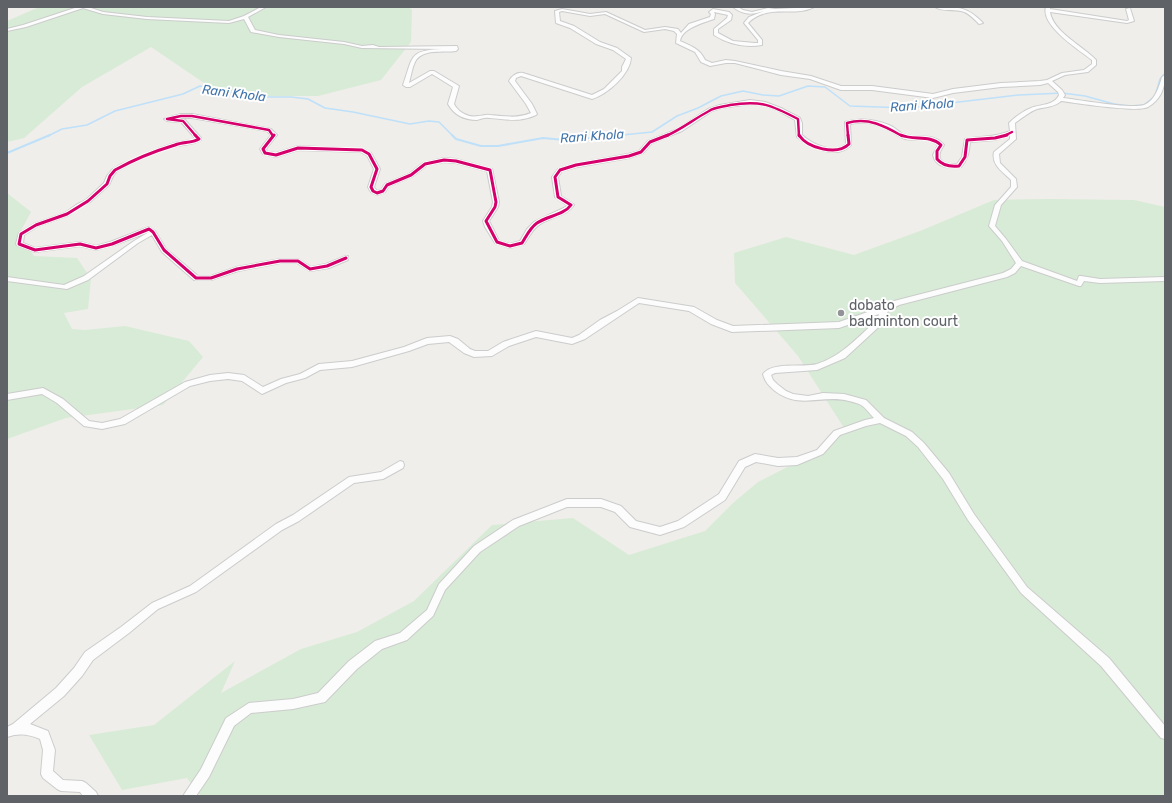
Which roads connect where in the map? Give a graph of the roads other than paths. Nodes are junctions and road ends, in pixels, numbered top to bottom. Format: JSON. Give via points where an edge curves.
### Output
{"nodes":[{"id":1,"x":264,"y":7,"type":"edge"},
{"id":2,"x":735,"y":7,"type":"edge"},
{"id":3,"x":812,"y":7,"type":"edge"},
{"id":4,"x":938,"y":7,"type":"edge"},
{"id":5,"x":1048,"y":9,"type":"edge"},
{"id":6,"x":773,"y":10,"type":"junction"},
{"id":7,"x":1128,"y":10,"type":"dead end"},
{"id":8,"x":246,"y":17,"type":"junction"},
{"id":9,"x":981,"y":23,"type":"dead end"},
{"id":10,"x":7,"y":30,"type":"edge"},
{"id":11,"x":679,"y":37,"type":"junction"},
{"id":12,"x":1165,"y":77,"type":"edge"},
{"id":13,"x":1049,"y":81,"type":"junction"},
{"id":14,"x":1061,"y":95,"type":"junction"},
{"id":15,"x":1012,"y":132,"type":"junction"},
{"id":16,"x":154,"y":232,"type":"junction"},
{"id":17,"x":346,"y":258,"type":"dead end"},
{"id":18,"x":1020,"y":263,"type":"junction"},
{"id":19,"x":7,"y":279,"type":"edge"},
{"id":20,"x":1165,"y":279,"type":"edge"},
{"id":21,"x":885,"y":309,"type":"junction"},
{"id":22,"x":7,"y":397,"type":"edge"},
{"id":23,"x":881,"y":420,"type":"junction"},
{"id":24,"x":400,"y":464,"type":"dead end"},
{"id":25,"x":12,"y":730,"type":"edge"},
{"id":26,"x":1165,"y":734,"type":"edge"},
{"id":27,"x":92,"y":796,"type":"edge"},
{"id":28,"x":189,"y":796,"type":"edge"}],
"edges":[{"from":1,"to":8,"type":"street"},
{"from":2,"to":6,"type":"street","via":[[747,13],[771,8]]},
{"from":3,"to":6,"type":"street"},
{"from":4,"to":9,"type":"street","via":[[942,10],[964,10]]},
{"from":5,"to":7,"type":"street","via":[[1127,22],[1132,21]]},
{"from":5,"to":13,"type":"street","via":[[1052,23],[1069,42],[1094,60],[1094,64],[1086,71],[1064,74]]},
{"from":6,"to":11,"type":"street","via":[[751,18],[746,23],[760,40],[760,44],[732,42],[720,37],[716,34],[716,29],[729,19],[730,15],[713,10],[712,18],[691,25]]},
{"from":8,"to":10,"type":"street","via":[[229,22],[164,19],[103,13],[83,7]]},
{"from":8,"to":11,"type":"street","via":[[253,31],[279,36],[362,47],[455,47],[454,50],[435,50],[418,55],[413,60],[406,85],[432,72],[456,86],[450,104],[455,112],[478,118],[487,116],[509,120],[527,118],[534,114],[512,80],[514,76],[521,74],[592,97],[604,94],[625,71],[629,60],[623,54],[558,22],[557,11],[590,15],[606,13],[644,30],[676,30]]},
{"from":11,"to":13,"type":"street","via":[[678,42],[700,54],[703,61],[712,65],[726,60],[811,78],[841,88],[878,88],[933,96],[996,85]]},
{"from":12,"to":14,"type":"street","via":[[1158,96],[1146,106],[1131,107]]},
{"from":13,"to":14,"type":"street"},
{"from":14,"to":15,"type":"street","via":[[1054,104],[1038,107],[1021,116],[1012,123]]},
{"from":15,"to":16,"type":"street","via":[[995,138],[967,140],[964,161],[959,166],[950,168],[937,160],[936,153],[941,145],[932,138],[907,138],[892,128],[853,120],[847,123],[848,144],[845,148],[830,150],[804,141],[799,136],[798,119],[770,105],[750,102],[720,106],[680,130],[650,142],[641,152],[560,170],[555,177],[558,198],[571,205],[533,226],[522,243],[510,246],[497,242],[486,221],[496,202],[490,170],[456,160],[425,164],[405,178],[387,185],[377,194],[371,187],[377,169],[369,154],[362,150],[298,148],[276,155],[270,154],[265,153],[263,149],[274,134],[269,130],[182,115],[167,118],[183,121],[199,139],[162,149],[115,170],[106,184],[88,201],[67,214],[36,225],[21,234],[19,244],[35,250],[80,244],[96,248],[149,229]]},
{"from":15,"to":18,"type":"street","via":[[1013,139],[996,154],[996,158],[997,163],[1014,180],[1014,187],[998,205],[992,226]]},
{"from":16,"to":17,"type":"street","via":[[164,250],[196,278],[211,278],[237,269],[280,261],[298,261],[310,269],[327,266]]},
{"from":16,"to":19,"type":"street","via":[[86,278],[65,287]]},
{"from":18,"to":20,"type":"street","via":[[1079,284],[1081,278],[1100,281]]},
{"from":18,"to":21,"type":"street","via":[[1005,275],[897,303]]},
{"from":21,"to":22,"type":"street","via":[[839,325],[732,329],[691,310],[638,300],[572,341],[536,334],[506,344],[489,354],[474,354],[450,339],[427,341],[352,364],[319,367],[262,391],[244,378],[210,378],[188,384],[122,422],[102,426],[86,424],[60,400],[43,390]]},
{"from":21,"to":23,"type":"street","via":[[880,321],[842,356],[817,367],[774,370],[768,374],[769,381],[774,386],[792,397],[808,399],[823,396],[856,400],[863,402]]},
{"from":23,"to":26,"type":"street","via":[[909,434],[921,445],[946,476],[971,518],[1024,590],[1105,662]]},
{"from":23,"to":28,"type":"street","via":[[838,433],[820,452],[797,461],[778,462],[755,458],[742,464],[722,497],[681,524],[660,531],[633,524],[618,509],[602,503],[567,503],[516,523],[477,549],[442,587],[430,613],[403,637],[379,645],[353,665],[321,698],[293,704],[249,708],[230,722],[206,773]]},
{"from":24,"to":25,"type":"street","via":[[383,474],[352,480],[279,527],[193,588],[154,606],[89,656],[60,692]]},
{"from":25,"to":27,"type":"street","via":[[30,729],[44,735],[49,750],[48,774],[61,785],[82,787]]}]}
